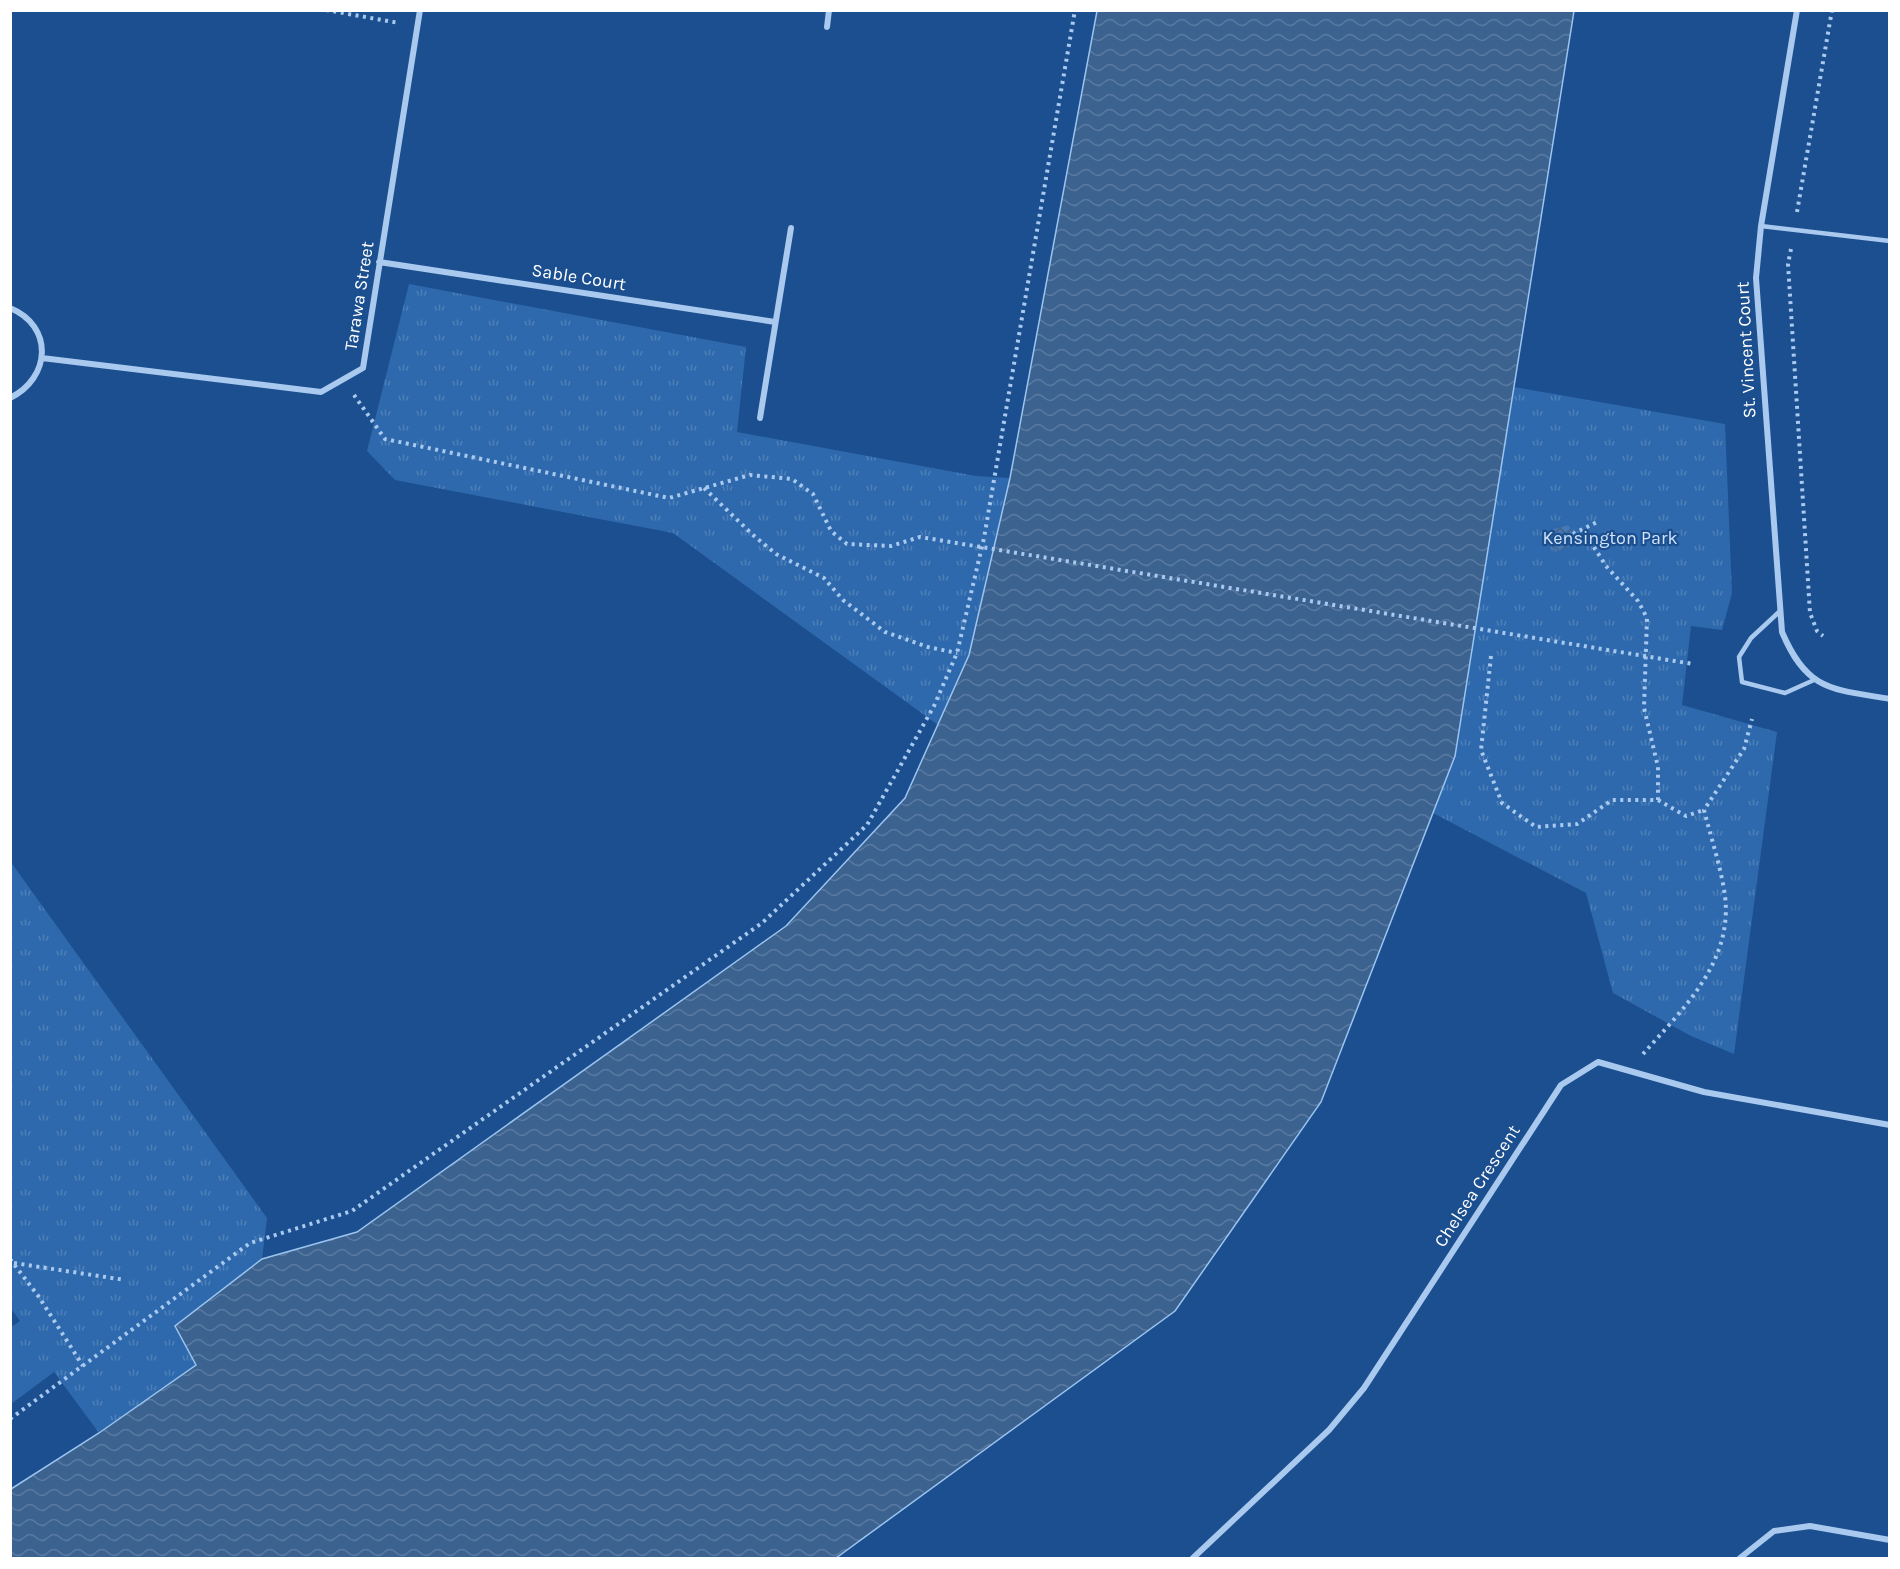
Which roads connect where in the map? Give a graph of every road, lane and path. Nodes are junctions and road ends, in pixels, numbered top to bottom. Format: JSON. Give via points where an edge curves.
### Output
{"nodes":[{"id":1,"x":326,"y":10,"type":"edge"},
{"id":2,"x":420,"y":10,"type":"edge"},
{"id":3,"x":829,"y":10,"type":"edge"},
{"id":4,"x":1074,"y":10,"type":"edge"},
{"id":5,"x":1797,"y":10,"type":"edge"},
{"id":6,"x":1832,"y":10,"type":"edge"},
{"id":7,"x":417,"y":26,"type":"junction"},
{"id":8,"x":827,"y":27,"type":"dead end"},
{"id":9,"x":1761,"y":226,"type":"junction"},
{"id":10,"x":791,"y":228,"type":"dead end"},
{"id":11,"x":1794,"y":230,"type":"junction"},
{"id":12,"x":1890,"y":241,"type":"edge"},
{"id":13,"x":379,"y":262,"type":"junction"},
{"id":14,"x":10,"y":308,"type":"edge"},
{"id":15,"x":775,"y":322,"type":"junction"},
{"id":16,"x":42,"y":358,"type":"junction"},
{"id":17,"x":344,"y":381,"type":"junction"},
{"id":18,"x":10,"y":398,"type":"edge"},
{"id":19,"x":760,"y":418,"type":"dead end"},
{"id":20,"x":704,"y":488,"type":"junction"},
{"id":21,"x":1597,"y":522,"type":"dead end"},
{"id":22,"x":1583,"y":530,"type":"junction"},
{"id":23,"x":1573,"y":534,"type":"dead end"},
{"id":24,"x":1779,"y":612,"type":"junction"},
{"id":25,"x":1823,"y":636,"type":"dead end"},
{"id":26,"x":957,"y":653,"type":"junction"},
{"id":27,"x":1644,"y":655,"type":"junction"},
{"id":28,"x":1491,"y":656,"type":"dead end"},
{"id":29,"x":1693,"y":664,"type":"dead end"},
{"id":30,"x":1814,"y":680,"type":"junction"},
{"id":31,"x":1890,"y":699,"type":"edge"},
{"id":32,"x":1752,"y":719,"type":"dead end"},
{"id":33,"x":1658,"y":800,"type":"junction"},
{"id":34,"x":1704,"y":810,"type":"junction"},
{"id":35,"x":1629,"y":1070,"type":"junction"},
{"id":36,"x":1890,"y":1125,"type":"edge"},
{"id":37,"x":12,"y":1261,"type":"edge"},
{"id":38,"x":125,"y":1280,"type":"dead end"},
{"id":39,"x":83,"y":1366,"type":"junction"},
{"id":40,"x":10,"y":1419,"type":"edge"},
{"id":41,"x":1890,"y":1540,"type":"edge"},
{"id":42,"x":1193,"y":1558,"type":"edge"},
{"id":43,"x":1740,"y":1558,"type":"edge"}],
"edges":[{"from":1,"to":7,"type":"path"},
{"from":2,"to":7,"type":"street","name":"Tarawa Street"},
{"from":3,"to":8,"type":"street"},
{"from":4,"to":26,"type":"path","via":[[984,538]]},
{"from":5,"to":9,"type":"street","name":"St. Vincent Court"},
{"from":6,"to":11,"type":"path"},
{"from":7,"to":13,"type":"street","name":"Tarawa Street"},
{"from":9,"to":11,"type":"lane"},
{"from":9,"to":24,"type":"street","name":"St. Vincent Court","via":[[1756,278]]},
{"from":10,"to":15,"type":"street"},
{"from":11,"to":12,"type":"lane"},
{"from":11,"to":25,"type":"path","via":[[1788,264],[1810,613]]},
{"from":13,"to":15,"type":"street","name":"Sable Court"},
{"from":13,"to":17,"type":"street","name":"Tarawa Street","via":[[363,368]]},
{"from":14,"to":16,"type":"street","via":[[36,328]]},
{"from":15,"to":19,"type":"street"},
{"from":16,"to":17,"type":"street","name":"Tarawa Street","via":[[321,392]]},
{"from":16,"to":18,"type":"street","via":[[32,383]]},
{"from":17,"to":20,"type":"path","via":[[385,440],[669,498]]},
{"from":20,"to":26,"type":"path","via":[[776,554],[824,578],[843,600],[885,632]]},
{"from":20,"to":27,"type":"path","via":[[750,475],[792,479],[813,494],[831,531],[847,544],[891,546],[920,537]]},
{"from":21,"to":22,"type":"path"},
{"from":22,"to":23,"type":"path"},
{"from":22,"to":27,"type":"path","via":[[1606,566],[1644,611]]},
{"from":24,"to":30,"type":"street","name":"St. Vincent Court","via":[[1792,656]]},
{"from":24,"to":30,"type":"lane","via":[[1751,638],[1739,657],[1742,682],[1785,693]]},
{"from":26,"to":39,"type":"path","via":[[934,706],[867,825],[762,923],[352,1211],[250,1243]]},
{"from":27,"to":29,"type":"path"},
{"from":27,"to":33,"type":"path","via":[[1644,708],[1658,767]]},
{"from":28,"to":33,"type":"path","via":[[1481,750],[1502,803],[1536,827],[1577,824],[1612,800]]},
{"from":30,"to":31,"type":"street","via":[[1834,690]]},
{"from":32,"to":34,"type":"path","via":[[1744,749]]},
{"from":33,"to":34,"type":"path","via":[[1686,816]]},
{"from":34,"to":35,"type":"path","via":[[1725,896],[1724,930],[1714,963],[1692,999]]},
{"from":35,"to":36,"type":"street","name":"Chelsea Crescent","via":[[1704,1092]]},
{"from":35,"to":42,"type":"street","name":"Chelsea Crescent","via":[[1598,1062],[1561,1085],[1364,1388],[1329,1430]]},
{"from":37,"to":38,"type":"path"},
{"from":37,"to":39,"type":"path"},
{"from":39,"to":40,"type":"path"},
{"from":41,"to":43,"type":"street","via":[[1810,1526],[1774,1531]]}]}
